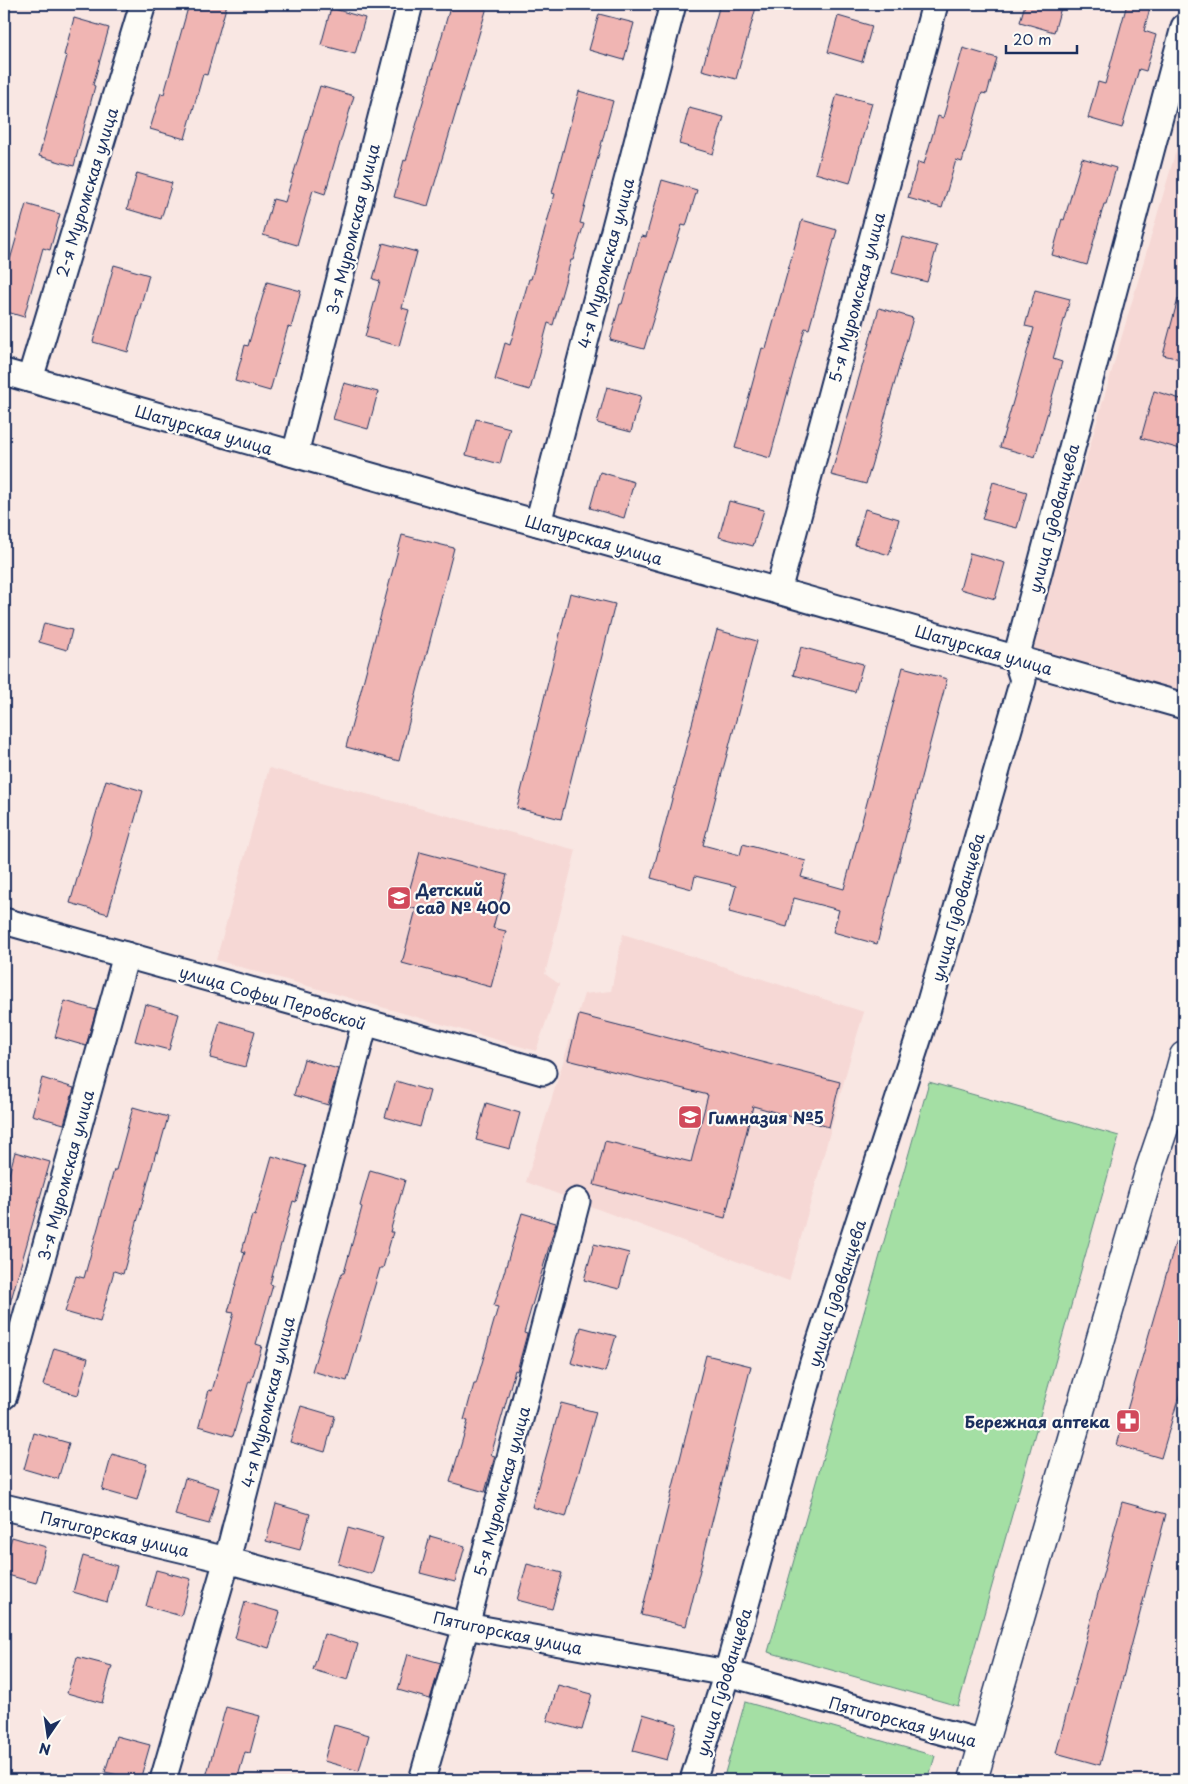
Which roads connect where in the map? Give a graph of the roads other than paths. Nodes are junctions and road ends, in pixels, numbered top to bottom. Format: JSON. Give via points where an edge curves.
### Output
{"nodes":[{"id":1,"x":143,"y":4,"type":"edge"},
{"id":2,"x":410,"y":4,"type":"edge"},
{"id":3,"x":673,"y":4,"type":"edge"},
{"id":4,"x":935,"y":4,"type":"edge"},
{"id":5,"x":1184,"y":28,"type":"edge"},
{"id":6,"x":4,"y":372,"type":"edge"},
{"id":7,"x":30,"y":379,"type":"junction"},
{"id":8,"x":295,"y":454,"type":"junction"},
{"id":9,"x":538,"y":523,"type":"junction"},
{"id":10,"x":778,"y":591,"type":"junction"},
{"id":11,"x":1016,"y":658,"type":"junction"},
{"id":12,"x":1184,"y":706,"type":"edge"},
{"id":13,"x":4,"y":921,"type":"edge"},
{"id":14,"x":126,"y":955,"type":"junction"},
{"id":15,"x":365,"y":1022,"type":"junction"},
{"id":16,"x":1184,"y":1056,"type":"edge"},
{"id":17,"x":543,"y":1072,"type":"dead end"},
{"id":18,"x":577,"y":1201,"type":"dead end"},
{"id":19,"x":4,"y":1396,"type":"edge"},
{"id":20,"x":4,"y":1507,"type":"edge"},
{"id":21,"x":227,"y":1560,"type":"junction"},
{"id":22,"x":466,"y":1626,"type":"junction"},
{"id":23,"x":727,"y":1673,"type":"junction"},
{"id":24,"x":984,"y":1743,"type":"junction"},
{"id":25,"x":163,"y":1780,"type":"edge"},
{"id":26,"x":422,"y":1780,"type":"edge"},
{"id":27,"x":693,"y":1780,"type":"edge"},
{"id":28,"x":973,"y":1780,"type":"edge"}],
"edges":[{"from":1,"to":7,"type":"street","name":"2-я Муромская улица"},
{"from":2,"to":8,"type":"street","name":"3-я Муромская улица"},
{"from":3,"to":9,"type":"street","name":"4-я Муромская улица"},
{"from":4,"to":10,"type":"street","name":"5-я Муромская улица"},
{"from":5,"to":11,"type":"street","name":"улица Гудованцева"},
{"from":6,"to":7,"type":"street","name":"Шатурская улица"},
{"from":7,"to":8,"type":"street","name":"Шатурская улица"},
{"from":8,"to":9,"type":"street","name":"Шатурская улица"},
{"from":9,"to":10,"type":"street","name":"Шатурская улица"},
{"from":10,"to":11,"type":"street","name":"Шатурская улица"},
{"from":11,"to":12,"type":"street","name":"Шатурская улица"},
{"from":11,"to":23,"type":"street","name":"улица Гудованцева","via":[[1023,680],[927,1012],[813,1362]]},
{"from":13,"to":14,"type":"street","name":"улица Софьи Перовской"},
{"from":14,"to":15,"type":"street","name":"улица Софьи Перовской"},
{"from":14,"to":19,"type":"street","name":"3-я Муромская улица"},
{"from":15,"to":17,"type":"street","name":"улица Софьи Перовской"},
{"from":15,"to":21,"type":"street","name":"4-я Муромская улица"},
{"from":16,"to":24,"type":"street"},
{"from":18,"to":22,"type":"street","name":"5-я Муромская улица"},
{"from":20,"to":21,"type":"street","name":"Пятигорская улица"},
{"from":21,"to":22,"type":"street","name":"Пятигорская улица"},
{"from":21,"to":25,"type":"street","name":"4-я Муромская улица"},
{"from":22,"to":23,"type":"street","name":"Пятигорская улица"},
{"from":22,"to":26,"type":"street","name":"5-я Муромская улица"},
{"from":23,"to":24,"type":"street","name":"Пятигорская улица"},
{"from":23,"to":27,"type":"street","name":"улица Гудованцева"},
{"from":24,"to":28,"type":"street"}]}
